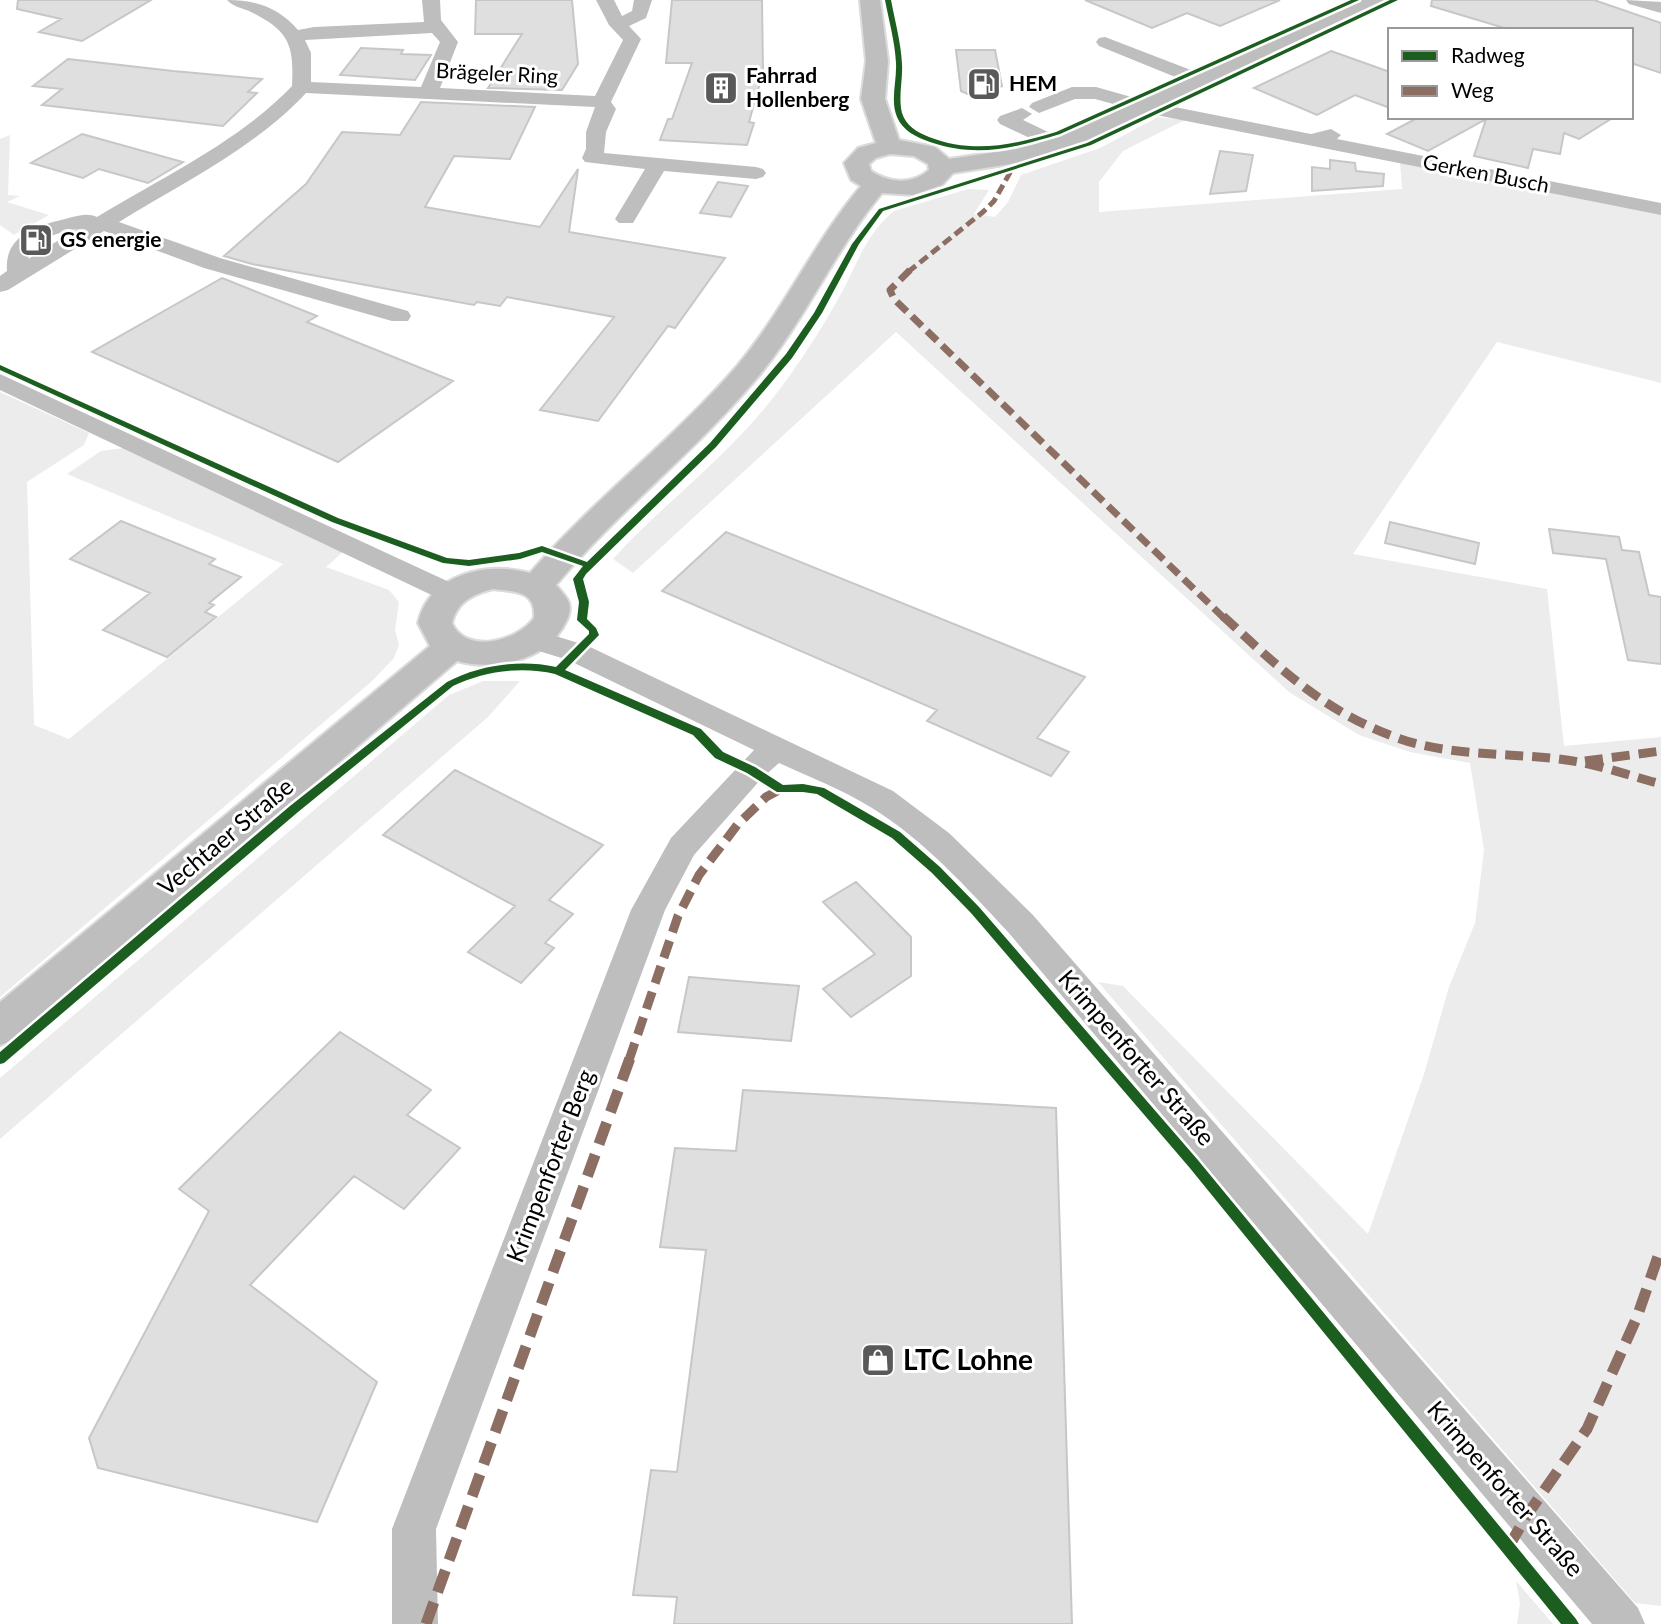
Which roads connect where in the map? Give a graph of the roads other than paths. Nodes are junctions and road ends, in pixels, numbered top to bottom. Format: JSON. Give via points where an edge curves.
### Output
{"nodes":[{"id":1,"x":236,"y":0,"type":"edge"},
{"id":2,"x":431,"y":0,"type":"edge"},
{"id":3,"x":605,"y":0,"type":"edge"},
{"id":4,"x":643,"y":0,"type":"edge"},
{"id":5,"x":870,"y":0,"type":"edge"},
{"id":6,"x":1379,"y":0,"type":"edge"},
{"id":7,"x":1635,"y":0,"type":"edge"},
{"id":8,"x":1661,"y":8,"type":"edge"},
{"id":9,"x":618,"y":25,"type":"junction"},
{"id":10,"x":437,"y":27,"type":"junction"},
{"id":11,"x":293,"y":37,"type":"junction"},
{"id":12,"x":1105,"y":42,"type":"dead end"},
{"id":13,"x":1202,"y":81,"type":"junction"},
{"id":14,"x":301,"y":87,"type":"junction"},
{"id":15,"x":428,"y":94,"type":"junction"},
{"id":16,"x":601,"y":102,"type":"junction"},
{"id":17,"x":1146,"y":107,"type":"junction"},
{"id":18,"x":1336,"y":133,"type":"dead end"},
{"id":19,"x":1311,"y":140,"type":"junction"},
{"id":20,"x":1060,"y":145,"type":"junction"},
{"id":21,"x":888,"y":147,"type":"junction"},
{"id":22,"x":658,"y":164,"type":"junction"},
{"id":23,"x":942,"y":167,"type":"junction"},
{"id":24,"x":756,"y":173,"type":"dead end"},
{"id":25,"x":876,"y":184,"type":"junction"},
{"id":26,"x":1661,"y":209,"type":"edge"},
{"id":27,"x":626,"y":219,"type":"dead end"},
{"id":28,"x":106,"y":220,"type":"junction"},
{"id":29,"x":10,"y":266,"type":"edge"},
{"id":30,"x":400,"y":316,"type":"dead end"},
{"id":31,"x":0,"y":381,"type":"edge"},
{"id":32,"x":538,"y":584,"type":"junction"},
{"id":33,"x":450,"y":593,"type":"junction"},
{"id":34,"x":536,"y":640,"type":"junction"},
{"id":35,"x":451,"y":647,"type":"junction"},
{"id":36,"x":778,"y":747,"type":"junction"},
{"id":37,"x":0,"y":1027,"type":"edge"},
{"id":38,"x":415,"y":1624,"type":"edge"},
{"id":39,"x":1622,"y":1624,"type":"edge"}],
"edges":[{"from":1,"to":11,"type":"street","via":[[254,5]]},
{"from":2,"to":10,"type":"street","via":[[432,21]]},
{"from":3,"to":9,"type":"street"},
{"from":4,"to":9,"type":"street","via":[[640,14]]},
{"from":5,"to":21,"type":"main road","via":[[877,61],[873,99]]},
{"from":6,"to":13,"type":"main road"},
{"from":7,"to":8,"type":"street"},
{"from":9,"to":16,"type":"street","via":[[632,39]]},
{"from":10,"to":11,"type":"street","via":[[314,32]]},
{"from":10,"to":15,"type":"street","via":[[449,43]]},
{"from":11,"to":14,"type":"street","via":[[302,50]]},
{"from":12,"to":13,"type":"street"},
{"from":13,"to":17,"type":"main road"},
{"from":14,"to":15,"type":"street","name":"Brägeler Ring"},
{"from":14,"to":28,"type":"street","via":[[276,114],[238,140]]},
{"from":15,"to":16,"type":"street","name":"Brägeler Ring"},
{"from":16,"to":22,"type":"street","via":[[606,109],[592,158]]},
{"from":17,"to":19,"type":"street","name":"Gerken Busch"},
{"from":17,"to":20,"type":"main road"},
{"from":17,"to":20,"type":"street","name":"Gerken Busch","via":[[1096,93],[1072,93],[1007,120]]},
{"from":18,"to":19,"type":"street","name":"Gerken Busch"},
{"from":19,"to":26,"type":"street","name":"Gerken Busch"},
{"from":20,"to":23,"type":"main road"},
{"from":21,"to":23,"type":"main road","via":[[925,151]]},
{"from":21,"to":25,"type":"main road","via":[[867,153],[856,163],[860,175]]},
{"from":22,"to":24,"type":"street"},
{"from":22,"to":27,"type":"street"},
{"from":23,"to":25,"type":"main road","via":[[936,179],[915,187]]},
{"from":25,"to":32,"type":"main road","via":[[830,246],[759,358],[719,404],[562,555]]},
{"from":28,"to":29,"type":"street"},
{"from":28,"to":29,"type":"street","via":[[62,227]]},
{"from":28,"to":30,"type":"street","via":[[212,263]]},
{"from":31,"to":33,"type":"street"},
{"from":32,"to":33,"type":"main road","via":[[493,578]]},
{"from":32,"to":34,"type":"main road","via":[[554,610],[548,628]]},
{"from":33,"to":35,"type":"main road","via":[[435,623]]},
{"from":34,"to":35,"type":"main road","via":[[492,655]]},
{"from":34,"to":36,"type":"street","name":"Krimpenforter Straße","via":[[578,653]]},
{"from":35,"to":37,"type":"main road","name":"Vechtaer Straße"},
{"from":36,"to":38,"type":"street","name":"Krimpenforter Berg","via":[[751,770],[682,847],[648,910],[414,1529]]},
{"from":36,"to":39,"type":"street","name":"Krimpenforter Straße","via":[[882,799],[957,857],[1046,954]]}]}
